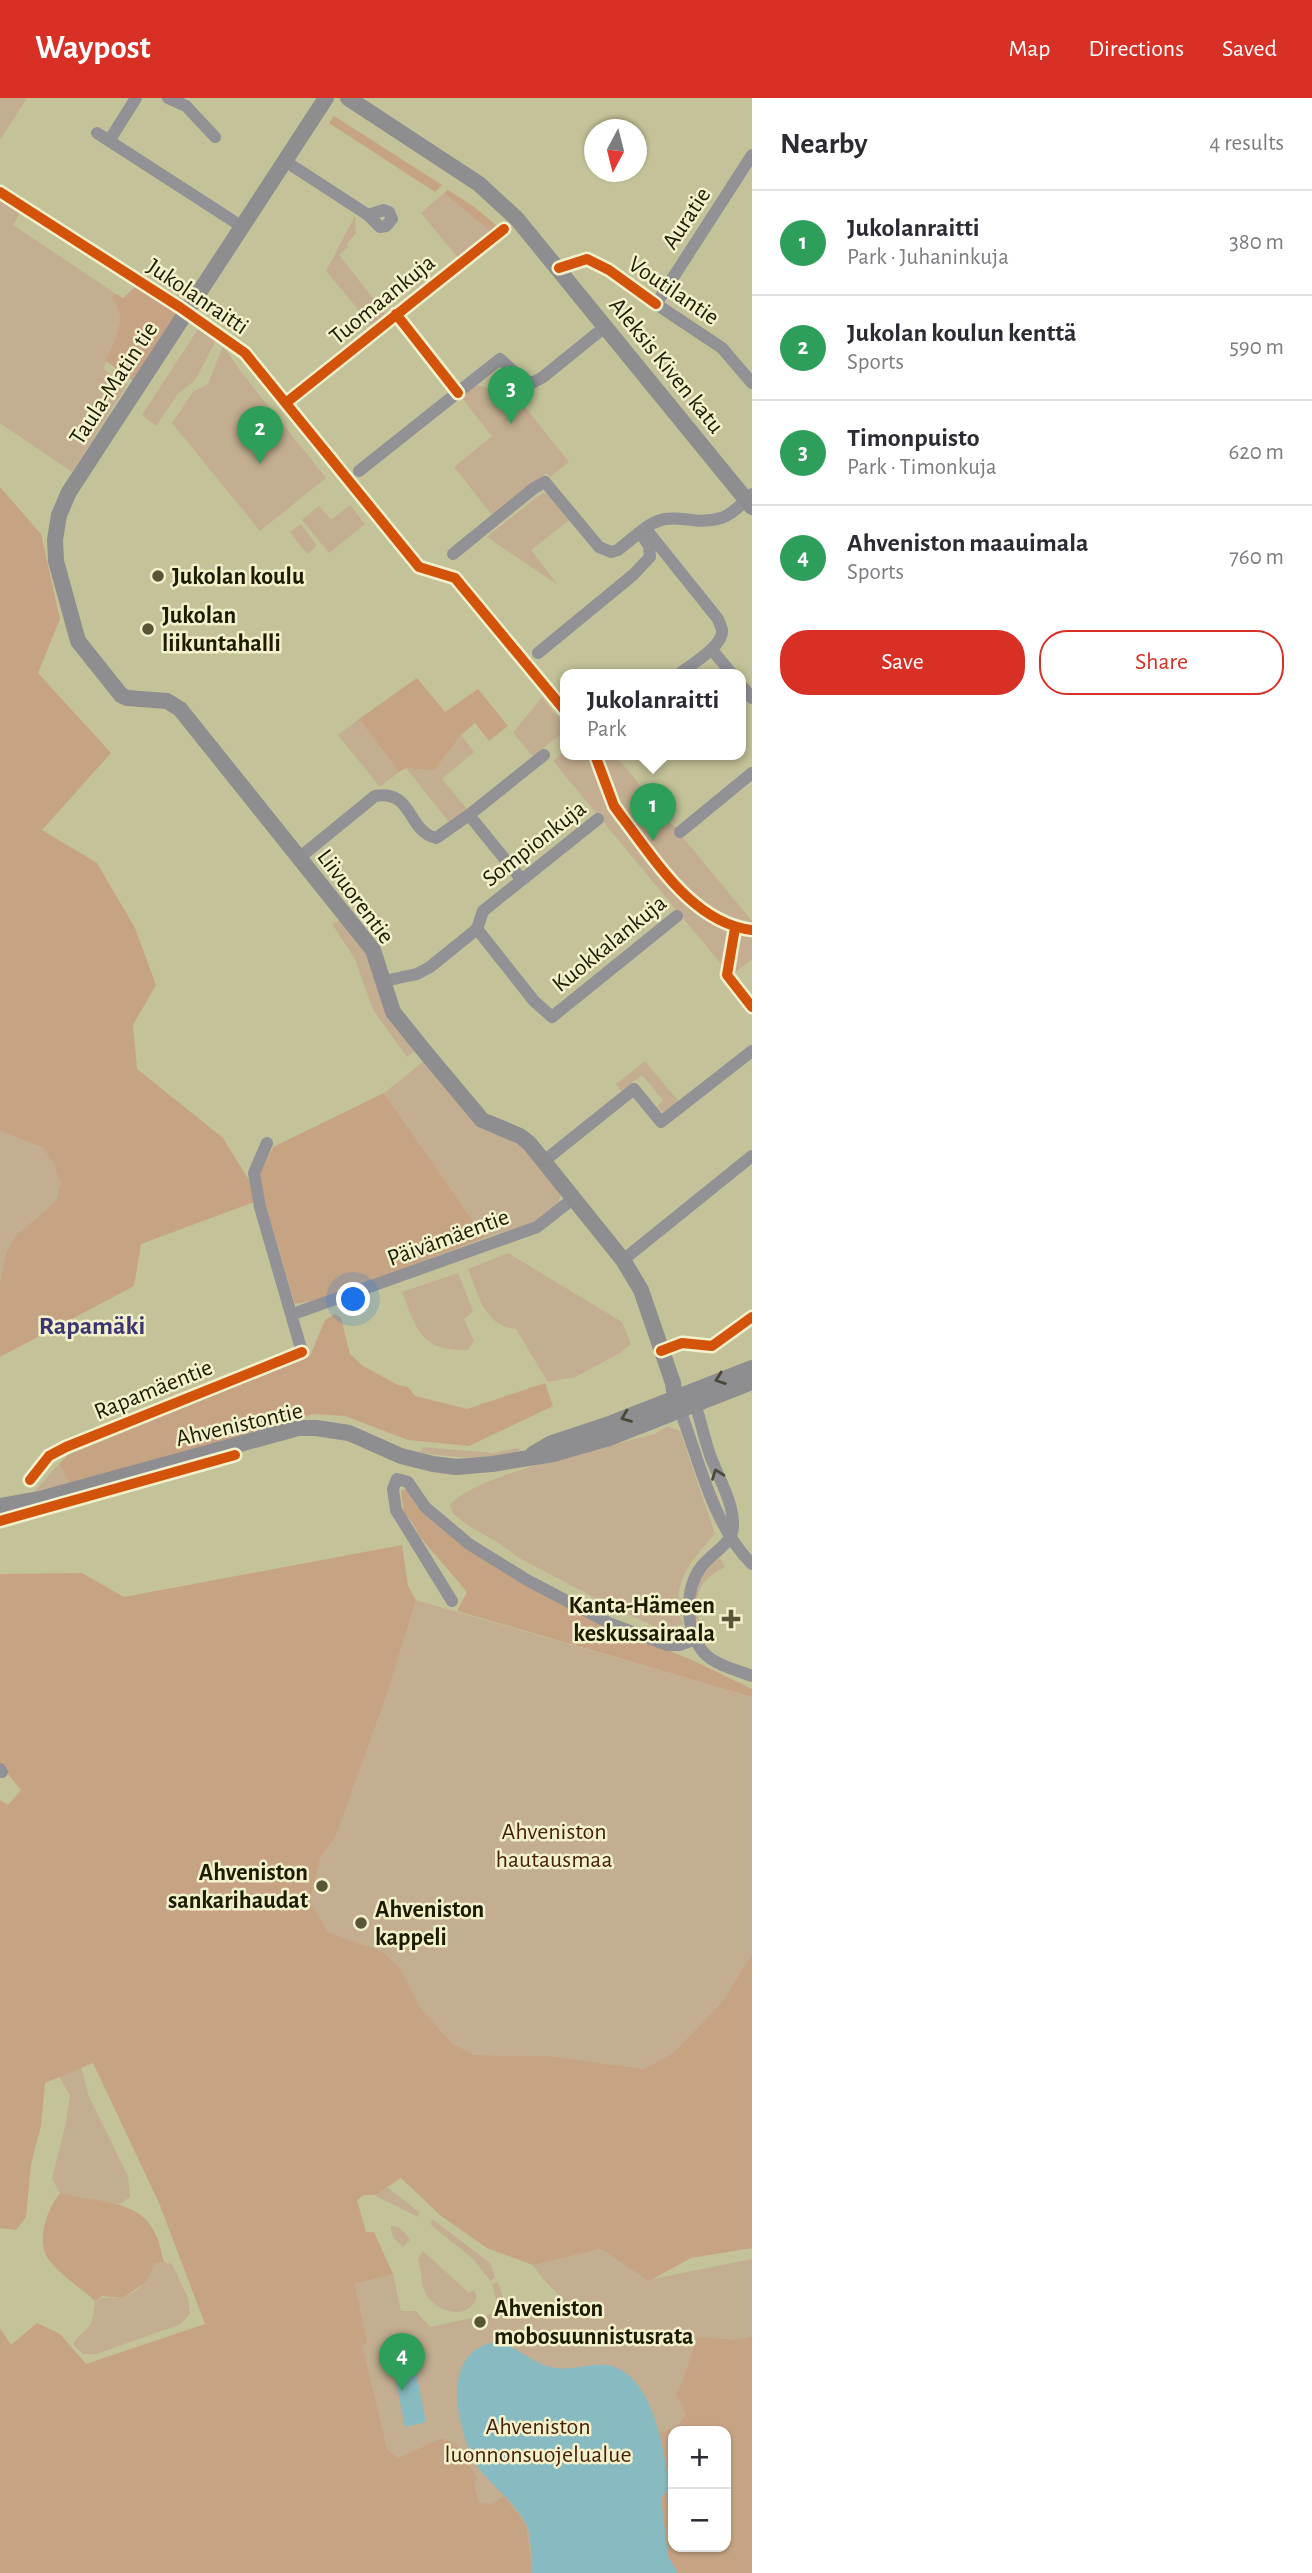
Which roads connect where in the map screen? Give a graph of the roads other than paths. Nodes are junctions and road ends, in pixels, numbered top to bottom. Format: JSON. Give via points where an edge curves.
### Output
{"nodes":[{"id":1,"x":136,"y":98,"type":"edge"},
{"id":2,"x":168,"y":98,"type":"edge"},
{"id":3,"x":326,"y":98,"type":"edge"},
{"id":4,"x":348,"y":98,"type":"edge"},
{"id":5,"x":97,"y":133,"type":"dead end"},
{"id":6,"x":215,"y":137,"type":"dead end"},
{"id":7,"x":109,"y":141,"type":"junction"},
{"id":8,"x":752,"y":155,"type":"edge"},
{"id":9,"x":285,"y":161,"type":"junction"},
{"id":10,"x":369,"y":215,"type":"dead end"},
{"id":11,"x":241,"y":226,"type":"junction"},
{"id":12,"x":656,"y":304,"type":"joint"},
{"id":13,"x":606,"y":326,"type":"junction"},
{"id":14,"x":752,"y":383,"type":"edge"},
{"id":15,"x":359,"y":471,"type":"dead end"},
{"id":16,"x":750,"y":500,"type":"edge"},
{"id":17,"x":643,"y":530,"type":"junction"},
{"id":18,"x":453,"y":554,"type":"dead end"},
{"id":19,"x":68,"y":602,"type":"joint"},
{"id":20,"x":712,"y":650,"type":"junction"},
{"id":21,"x":538,"y":653,"type":"dead end"},
{"id":22,"x":686,"y":669,"type":"edge"},
{"id":23,"x":728,"y":669,"type":"edge"},
{"id":24,"x":544,"y":755,"type":"dead end"},
{"id":25,"x":752,"y":773,"type":"edge"},
{"id":26,"x":469,"y":815,"type":"junction"},
{"id":27,"x":598,"y":819,"type":"dead end"},
{"id":28,"x":680,"y":832,"type":"dead end"},
{"id":29,"x":299,"y":858,"type":"junction"},
{"id":30,"x":521,"y":879,"type":"junction"},
{"id":31,"x":677,"y":916,"type":"dead end"},
{"id":32,"x":477,"y":929,"type":"junction"},
{"id":33,"x":384,"y":981,"type":"junction"},
{"id":34,"x":752,"y":1051,"type":"edge"},
{"id":35,"x":267,"y":1143,"type":"dead end"},
{"id":36,"x":752,"y":1156,"type":"edge"},
{"id":37,"x":544,"y":1161,"type":"junction"},
{"id":38,"x":574,"y":1198,"type":"junction"},
{"id":39,"x":623,"y":1260,"type":"junction"},
{"id":40,"x":293,"y":1314,"type":"junction"},
{"id":41,"x":752,"y":1317,"type":"edge"},
{"id":42,"x":661,"y":1351,"type":"junction"},
{"id":43,"x":752,"y":1368,"type":"edge"},
{"id":44,"x":752,"y":1382,"type":"edge"},
{"id":45,"x":682,"y":1397,"type":"junction"},
{"id":46,"x":234,"y":1455,"type":"dead end"},
{"id":47,"x":30,"y":1480,"type":"dead end"},
{"id":48,"x":0,"y":1506,"type":"edge"},
{"id":49,"x":0,"y":1521,"type":"edge"},
{"id":50,"x":730,"y":1539,"type":"junction"},
{"id":51,"x":752,"y":1564,"type":"edge"},
{"id":52,"x":452,"y":1601,"type":"dead end"},
{"id":53,"x":695,"y":1639,"type":"junction"},
{"id":54,"x":752,"y":1676,"type":"edge"}],
"edges":[{"from":1,"to":7,"type":"street"},
{"from":2,"to":6,"type":"street","via":[[186,106]]},
{"from":3,"to":9,"type":"street","name":"Taula-Matin tie"},
{"from":4,"to":13,"type":"street","name":"Aleksis Kiven katu","via":[[499,201]]},
{"from":5,"to":7,"type":"street"},
{"from":7,"to":11,"type":"street"},
{"from":8,"to":12,"type":"street","name":"Auratie"},
{"from":9,"to":10,"type":"street"},
{"from":9,"to":11,"type":"street","name":"Taula-Matin tie"},
{"from":11,"to":19,"type":"street","name":"Taula-Matin tie","via":[[65,501],[55,540]]},
{"from":12,"to":14,"type":"street","name":"Voutilantie","via":[[722,348]]},
{"from":13,"to":15,"type":"street","via":[[532,383],[499,359]]},
{"from":13,"to":16,"type":"street","name":"Aleksis Kiven katu"},
{"from":16,"to":17,"type":"street","via":[[721,518],[659,519]]},
{"from":17,"to":18,"type":"street","via":[[618,550],[599,547],[545,482]]},
{"from":17,"to":20,"type":"street","via":[[718,619],[722,631]]},
{"from":17,"to":21,"type":"street","via":[[650,557]]},
{"from":19,"to":29,"type":"street","name":"Liivuorentie","via":[[78,641],[112,686],[127,698],[167,701],[180,709]]},
{"from":20,"to":22,"type":"street"},
{"from":20,"to":23,"type":"street"},
{"from":24,"to":26,"type":"street"},
{"from":25,"to":28,"type":"street"},
{"from":26,"to":29,"type":"street","via":[[436,838],[428,836],[398,798],[375,796]]},
{"from":26,"to":30,"type":"street"},
{"from":27,"to":30,"type":"street","name":"Sompionkuja"},
{"from":29,"to":33,"type":"street","name":"Liivuorentie","via":[[373,950]]},
{"from":30,"to":32,"type":"street","name":"Sompionkuja","via":[[483,911]]},
{"from":31,"to":32,"type":"street","name":"Kuokkalankuja","via":[[552,1017]]},
{"from":32,"to":33,"type":"street","name":"Sompionkuja","via":[[430,967]]},
{"from":33,"to":37,"type":"street","name":"Liivuorentie","via":[[393,1012],[478,1117],[525,1139]]},
{"from":34,"to":37,"type":"street","via":[[661,1122],[634,1089]]},
{"from":35,"to":40,"type":"street","name":"Rapamäentie","via":[[254,1173]]},
{"from":36,"to":39,"type":"street"},
{"from":37,"to":38,"type":"street","name":"Liivuorentie"},
{"from":38,"to":39,"type":"street","name":"Liivuorentie"},
{"from":38,"to":40,"type":"street","name":"Päivämäentie","via":[[537,1227]]},
{"from":39,"to":42,"type":"street","name":"Liivuorentie","via":[[641,1290]]},
{"from":40,"to":47,"type":"street","name":"Rapamäentie","via":[[302,1352],[66,1447],[49,1456]]},
{"from":41,"to":42,"type":"street","via":[[712,1346],[682,1343]]},
{"from":42,"to":45,"type":"street","name":"Liivuorentie"},
{"from":43,"to":45,"type":"street","name":"Ahvenistontie","one_way":true},
{"from":44,"to":45,"type":"street","name":"Ahvenistontie"},
{"from":45,"to":48,"type":"street","name":"Ahvenistontie","via":[[609,1438],[492,1464],[456,1467],[401,1456],[349,1433],[298,1428]]},
{"from":45,"to":50,"type":"street","via":[[704,1436],[732,1517]]},
{"from":46,"to":49,"type":"street"},
{"from":50,"to":51,"type":"street"},
{"from":50,"to":53,"type":"street","via":[[700,1567],[691,1588],[688,1605]]},
{"from":52,"to":53,"type":"street","via":[[396,1510],[393,1489],[397,1479],[408,1482],[425,1507],[469,1544],[527,1580],[609,1623],[667,1645]]},
{"from":53,"to":54,"type":"street","via":[[709,1657]]}]}
